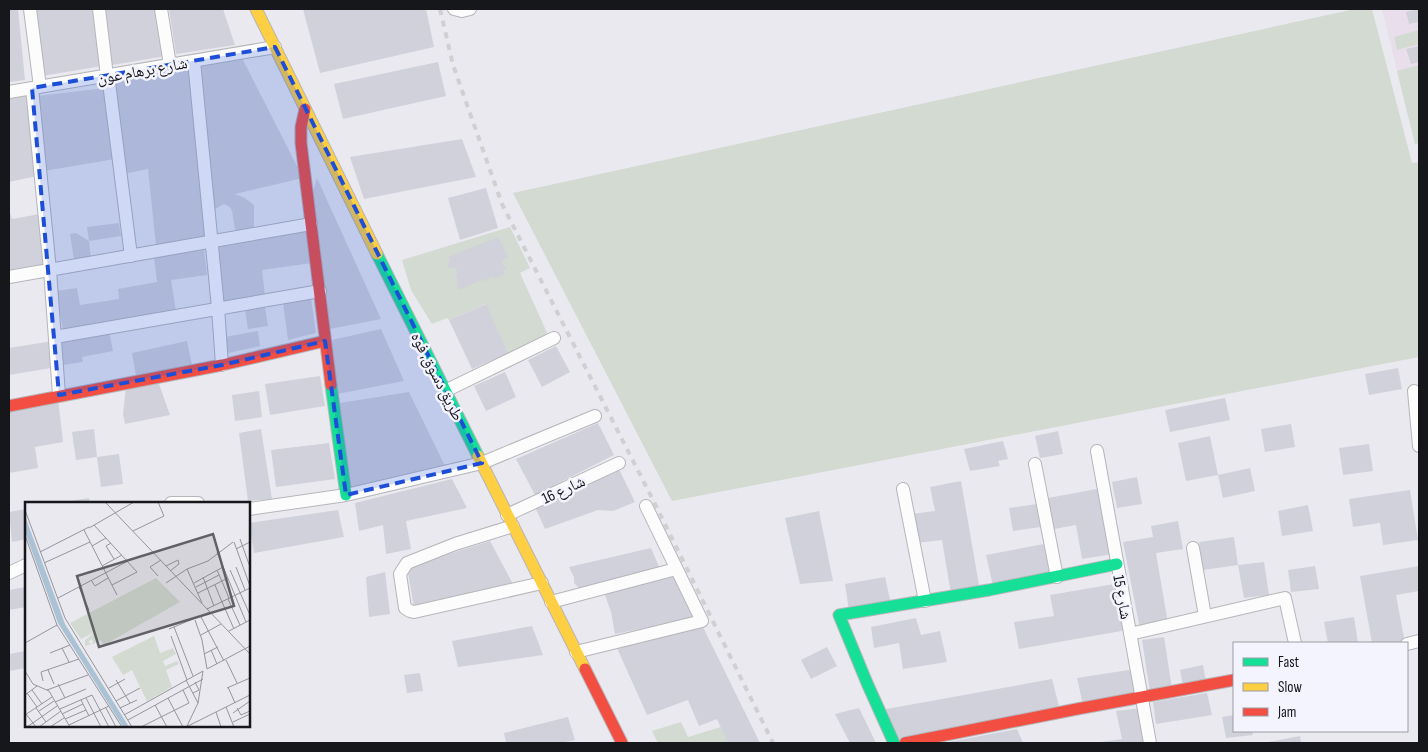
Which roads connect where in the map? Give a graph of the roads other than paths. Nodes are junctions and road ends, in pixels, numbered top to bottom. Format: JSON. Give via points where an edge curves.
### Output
{"nodes":[{"id":1,"x":30,"y":9,"type":"edge"},
{"id":2,"x":99,"y":9,"type":"edge"},
{"id":3,"x":161,"y":9,"type":"edge"},
{"id":4,"x":256,"y":9,"type":"edge"},
{"id":5,"x":454,"y":9,"type":"edge"},
{"id":6,"x":470,"y":9,"type":"edge"},
{"id":7,"x":275,"y":47,"type":"junction"},
{"id":8,"x":194,"y":61,"type":"junction"},
{"id":9,"x":170,"y":65,"type":"junction"},
{"id":10,"x":108,"y":76,"type":"junction"},
{"id":11,"x":36,"y":88,"type":"junction"},
{"id":12,"x":9,"y":92,"type":"edge"},
{"id":13,"x":305,"y":108,"type":"junction"},
{"id":14,"x":311,"y":224,"type":"junction"},
{"id":15,"x":211,"y":242,"type":"junction"},
{"id":16,"x":131,"y":256,"type":"junction"},
{"id":17,"x":50,"y":270,"type":"junction"},
{"id":18,"x":9,"y":277,"type":"edge"},
{"id":19,"x":320,"y":291,"type":"junction"},
{"id":20,"x":218,"y":308,"type":"junction"},
{"id":21,"x":55,"y":337,"type":"junction"},
{"id":22,"x":554,"y":338,"type":"dead end"},
{"id":23,"x":325,"y":341,"type":"junction"},
{"id":24,"x":222,"y":365,"type":"junction"},
{"id":25,"x":445,"y":391,"type":"junction"},
{"id":26,"x":1414,"y":391,"type":"dead end"},
{"id":27,"x":59,"y":395,"type":"junction"},
{"id":28,"x":9,"y":406,"type":"edge"},
{"id":29,"x":595,"y":416,"type":"dead end"},
{"id":30,"x":1419,"y":446,"type":"edge"},
{"id":31,"x":1097,"y":451,"type":"dead end"},
{"id":32,"x":619,"y":463,"type":"dead end"},
{"id":33,"x":482,"y":464,"type":"junction"},
{"id":34,"x":1035,"y":464,"type":"dead end"},
{"id":35,"x":904,"y":489,"type":"dead end"},
{"id":36,"x":346,"y":495,"type":"junction"},
{"id":37,"x":646,"y":506,"type":"dead end"},
{"id":38,"x":250,"y":509,"type":"edge"},
{"id":39,"x":510,"y":520,"type":"junction"},
{"id":40,"x":1193,"y":548,"type":"dead end"},
{"id":41,"x":1117,"y":564,"type":"junction"},
{"id":42,"x":25,"y":565,"type":"edge"},
{"id":43,"x":9,"y":569,"type":"edge"},
{"id":44,"x":676,"y":569,"type":"junction"},
{"id":45,"x":1057,"y":577,"type":"junction"},
{"id":46,"x":542,"y":583,"type":"junction"},
{"id":47,"x":925,"y":601,"type":"junction"},
{"id":48,"x":551,"y":602,"type":"junction"},
{"id":49,"x":1205,"y":616,"type":"junction"},
{"id":50,"x":1130,"y":634,"type":"junction"},
{"id":51,"x":1295,"y":642,"type":"edge"},
{"id":52,"x":576,"y":652,"type":"junction"},
{"id":53,"x":1233,"y":680,"type":"edge"},
{"id":54,"x":1141,"y":697,"type":"junction"},
{"id":55,"x":622,"y":743,"type":"edge"},
{"id":56,"x":894,"y":743,"type":"edge"},
{"id":57,"x":904,"y":743,"type":"edge"},
{"id":58,"x":1150,"y":743,"type":"edge"}],
"edges":[{"from":1,"to":11,"type":"street"},
{"from":2,"to":10,"type":"street"},
{"from":3,"to":9,"type":"street"},
{"from":4,"to":7,"type":"street","name":"طريق دسوق, فوه"},
{"from":5,"to":6,"type":"street"},
{"from":7,"to":8,"type":"street","name":"شارع برهام عون"},
{"from":7,"to":13,"type":"street","name":"طريق دسوق, فوه"},
{"from":8,"to":9,"type":"street","name":"شارع برهام عون"},
{"from":8,"to":15,"type":"street"},
{"from":9,"to":10,"type":"street","name":"شارع برهام عون"},
{"from":10,"to":11,"type":"street","name":"شارع برهام عون"},
{"from":10,"to":16,"type":"street"},
{"from":11,"to":12,"type":"street","name":"شارع برهام عون"},
{"from":11,"to":17,"type":"street"},
{"from":13,"to":14,"type":"street","via":[[301,142]]},
{"from":13,"to":25,"type":"street","name":"طريق دسوق, فوه"},
{"from":14,"to":15,"type":"street"},
{"from":14,"to":19,"type":"street"},
{"from":15,"to":16,"type":"street"},
{"from":15,"to":20,"type":"street"},
{"from":16,"to":17,"type":"street"},
{"from":17,"to":18,"type":"street"},
{"from":17,"to":21,"type":"street"},
{"from":19,"to":20,"type":"street"},
{"from":19,"to":23,"type":"street"},
{"from":20,"to":21,"type":"street"},
{"from":20,"to":24,"type":"street"},
{"from":21,"to":27,"type":"street"},
{"from":22,"to":25,"type":"street"},
{"from":23,"to":24,"type":"street"},
{"from":23,"to":36,"type":"street"},
{"from":24,"to":27,"type":"street"},
{"from":25,"to":33,"type":"street","name":"طريق دسوق, فوه"},
{"from":26,"to":30,"type":"street"},
{"from":27,"to":28,"type":"street"},
{"from":29,"to":33,"type":"street"},
{"from":31,"to":41,"type":"street","name":"شارع 15"},
{"from":32,"to":39,"type":"street","name":"شارع 16"},
{"from":33,"to":36,"type":"street"},
{"from":33,"to":39,"type":"street","name":"طريق دسوق, فوه"},
{"from":34,"to":45,"type":"street"},
{"from":35,"to":47,"type":"street"},
{"from":36,"to":38,"type":"street"},
{"from":37,"to":44,"type":"street"},
{"from":39,"to":46,"type":"street","name":"طريق دسوق, فوه"},
{"from":39,"to":46,"type":"street","name":"شارع 16","via":[[407,563],[400,574],[405,608],[414,612]]},
{"from":40,"to":49,"type":"street"},
{"from":41,"to":45,"type":"street"},
{"from":41,"to":50,"type":"street","name":"شارع 15"},
{"from":42,"to":43,"type":"street"},
{"from":44,"to":48,"type":"street"},
{"from":44,"to":52,"type":"street","via":[[702,621]]},
{"from":45,"to":47,"type":"street"},
{"from":46,"to":48,"type":"street","name":"طريق دسوق, فوه"},
{"from":47,"to":56,"type":"street","via":[[839,615]]},
{"from":48,"to":52,"type":"street","name":"طريق دسوق, فوه"},
{"from":49,"to":50,"type":"street"},
{"from":49,"to":51,"type":"street","via":[[1285,598]]},
{"from":50,"to":54,"type":"street","name":"شارع 15"},
{"from":52,"to":55,"type":"street","name":"طريق دسوق, فوه"},
{"from":53,"to":54,"type":"street"},
{"from":54,"to":57,"type":"street"},
{"from":54,"to":58,"type":"street","name":"شارع 15"}]}
